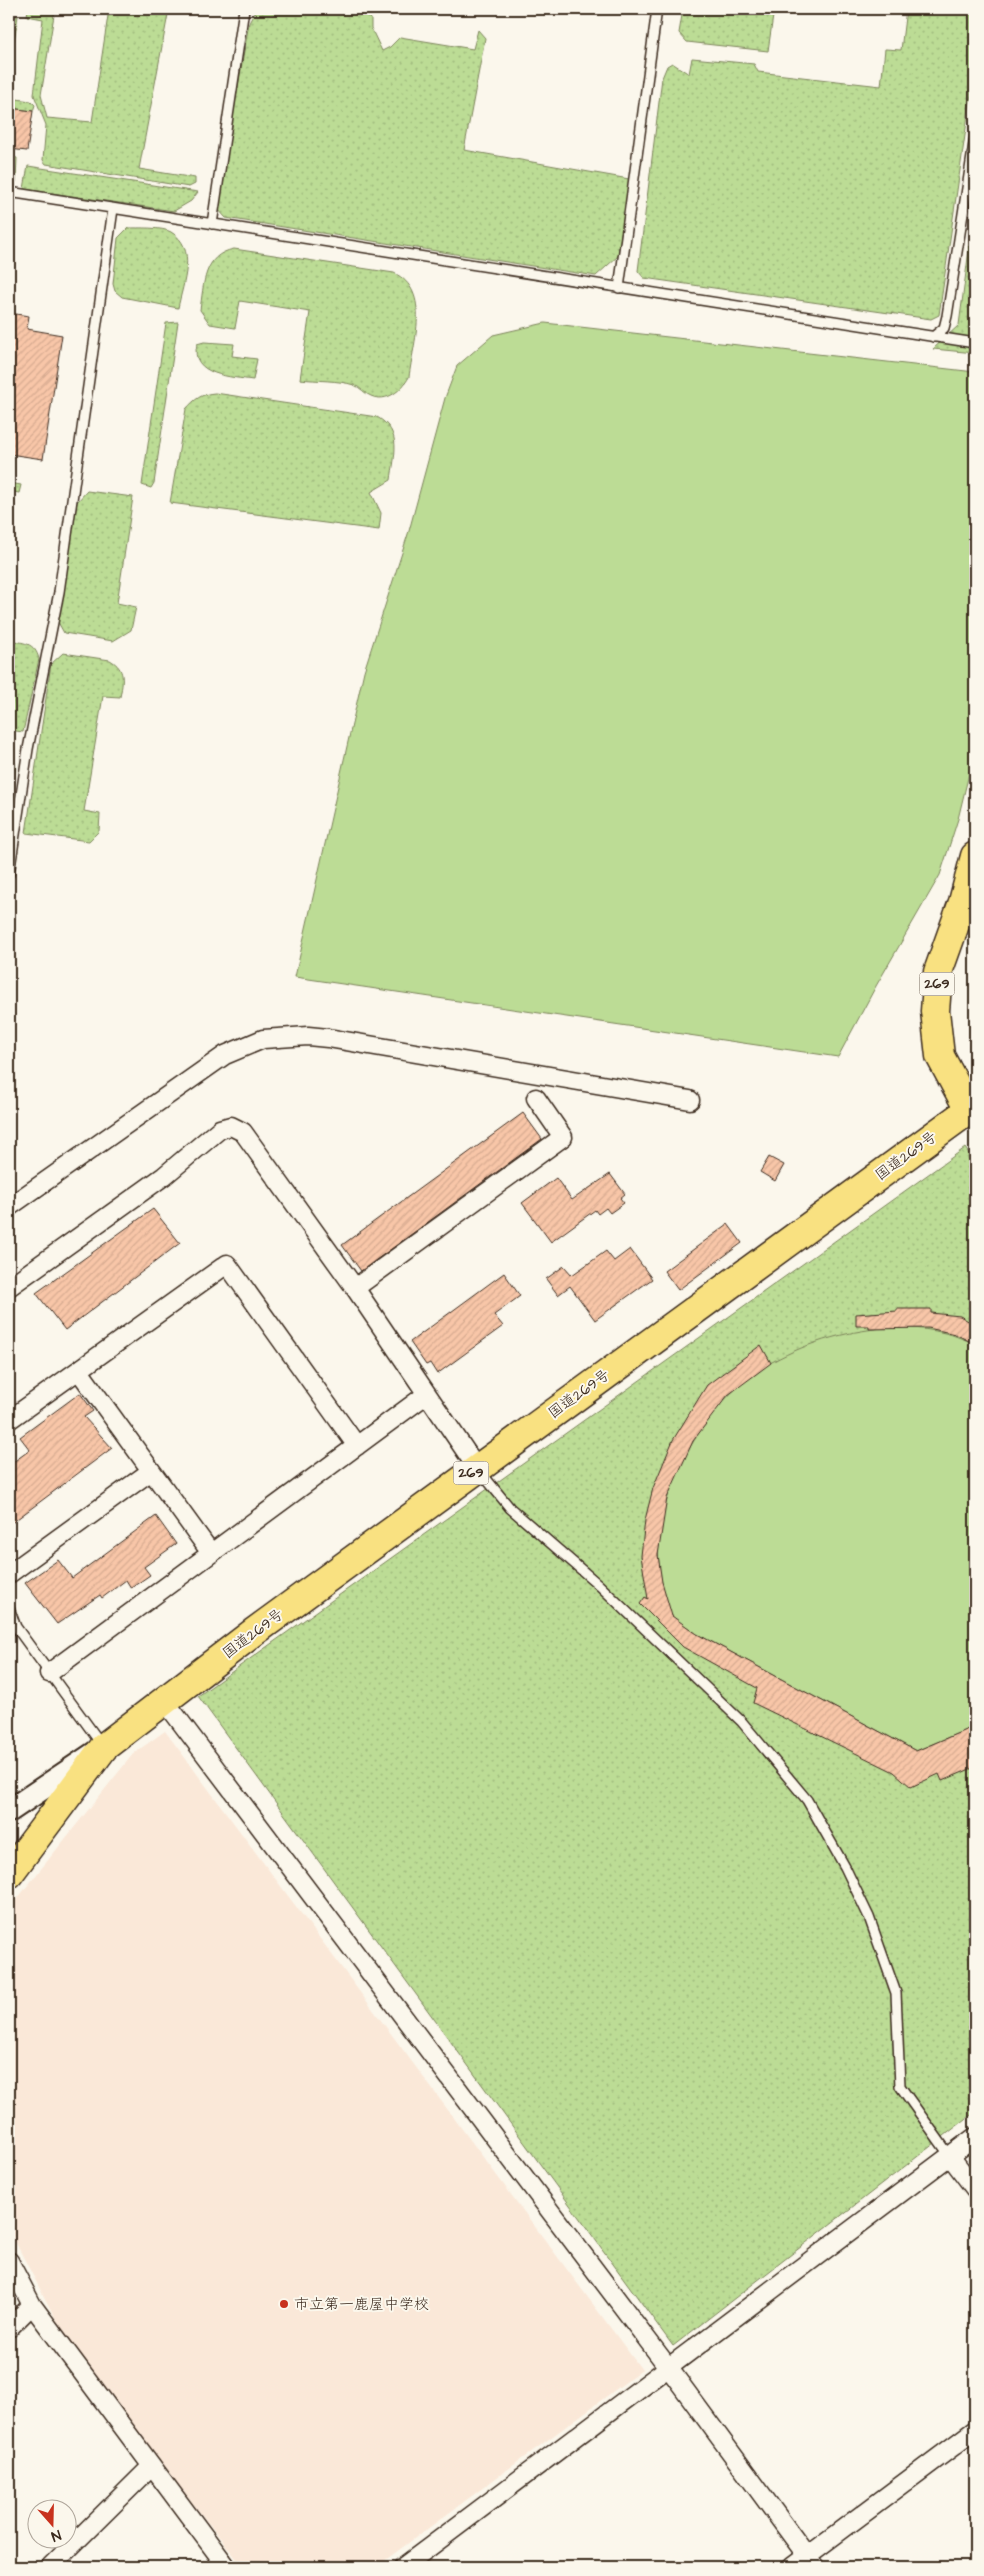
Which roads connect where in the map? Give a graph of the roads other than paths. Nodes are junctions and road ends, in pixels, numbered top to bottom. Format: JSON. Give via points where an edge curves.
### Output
{"nodes":[{"id":1,"x":244,"y":9,"type":"edge"},
{"id":2,"x":657,"y":9,"type":"edge"},
{"id":3,"x":975,"y":138,"type":"edge"},
{"id":4,"x":9,"y":192,"type":"edge"},
{"id":5,"x":113,"y":209,"type":"junction"},
{"id":6,"x":212,"y":224,"type":"junction"},
{"id":7,"x":619,"y":288,"type":"junction"},
{"id":8,"x":933,"y":337,"type":"junction"},
{"id":9,"x":975,"y":343,"type":"edge"},
{"id":10,"x":975,"y":856,"type":"edge"},
{"id":11,"x":9,"y":874,"type":"edge"},
{"id":12,"x":536,"y":1098,"type":"dead end"},
{"id":13,"x":690,"y":1100,"type":"dead end"},
{"id":14,"x":973,"y":1111,"type":"edge"},
{"id":15,"x":9,"y":1207,"type":"edge"},
{"id":16,"x":9,"y":1287,"type":"edge"},
{"id":17,"x":354,"y":1288,"type":"junction"},
{"id":18,"x":79,"y":1371,"type":"junction"},
{"id":19,"x":427,"y":1394,"type":"junction"},
{"id":20,"x":9,"y":1420,"type":"edge"},
{"id":21,"x":357,"y":1446,"type":"junction"},
{"id":22,"x":478,"y":1468,"type":"junction"},
{"id":23,"x":151,"y":1471,"type":"junction"},
{"id":24,"x":210,"y":1553,"type":"junction"},
{"id":25,"x":9,"y":1574,"type":"edge"},
{"id":26,"x":9,"y":1608,"type":"edge"},
{"id":27,"x":49,"y":1673,"type":"junction"},
{"id":28,"x":164,"y":1700,"type":"junction"},
{"id":29,"x":104,"y":1747,"type":"junction"},
{"id":30,"x":9,"y":1811,"type":"edge"},
{"id":31,"x":9,"y":1874,"type":"edge"},
{"id":32,"x":975,"y":2136,"type":"edge"},
{"id":33,"x":950,"y":2156,"type":"junction"},
{"id":34,"x":975,"y":2189,"type":"edge"},
{"id":35,"x":9,"y":2261,"type":"edge"},
{"id":36,"x":32,"y":2305,"type":"junction"},
{"id":37,"x":9,"y":2328,"type":"edge"},
{"id":38,"x":668,"y":2368,"type":"junction"},
{"id":39,"x":975,"y":2430,"type":"edge"},
{"id":40,"x":152,"y":2466,"type":"junction"},
{"id":41,"x":811,"y":2562,"type":"edge"},
{"id":42,"x":50,"y":2567,"type":"edge"},
{"id":43,"x":226,"y":2567,"type":"edge"},
{"id":44,"x":403,"y":2567,"type":"edge"},
{"id":45,"x":792,"y":2567,"type":"edge"}],
"edges":[{"from":1,"to":6,"type":"lane"},
{"from":2,"to":7,"type":"lane"},
{"from":3,"to":8,"type":"lane","via":[[947,316],[944,328]]},
{"from":4,"to":5,"type":"lane"},
{"from":5,"to":6,"type":"lane"},
{"from":5,"to":11,"type":"lane","via":[[59,592],[28,749]]},
{"from":6,"to":7,"type":"lane"},
{"from":7,"to":8,"type":"lane"},
{"from":8,"to":9,"type":"lane"},
{"from":10,"to":14,"type":"highway","name":"国道269号","number":"269","via":[[963,902],[938,972],[935,1011],[940,1056]]},
{"from":12,"to":17,"type":"street","via":[[562,1137]]},
{"from":13,"to":15,"type":"street","via":[[328,1038],[264,1039],[224,1055]]},
{"from":14,"to":22,"type":"highway","name":"国道269号","number":"269"},
{"from":16,"to":17,"type":"street","via":[[164,1176],[220,1129],[231,1126],[243,1132]]},
{"from":17,"to":19,"type":"street"},
{"from":18,"to":20,"type":"street"},
{"from":18,"to":21,"type":"street","via":[[227,1264]]},
{"from":18,"to":23,"type":"street"},
{"from":19,"to":21,"type":"street"},
{"from":19,"to":22,"type":"street"},
{"from":21,"to":24,"type":"street"},
{"from":22,"to":28,"type":"highway","name":"国道269号","number":"269"},
{"from":22,"to":33,"type":"lane","via":[[510,1508],[599,1585],[742,1722],[807,1800],[869,1917],[896,1993],[900,2086]]},
{"from":23,"to":24,"type":"street"},
{"from":23,"to":25,"type":"street"},
{"from":24,"to":27,"type":"street"},
{"from":26,"to":27,"type":"lane","via":[[16,1627]]},
{"from":27,"to":29,"type":"lane"},
{"from":28,"to":29,"type":"highway","name":"国道269号","number":"269"},
{"from":28,"to":38,"type":"street"},
{"from":29,"to":30,"type":"street"},
{"from":29,"to":31,"type":"highway","name":"国道269号","number":"269"},
{"from":32,"to":33,"type":"street"},
{"from":33,"to":34,"type":"street"},
{"from":33,"to":38,"type":"street"},
{"from":35,"to":36,"type":"street"},
{"from":36,"to":37,"type":"street"},
{"from":36,"to":40,"type":"street"},
{"from":38,"to":41,"type":"street"},
{"from":38,"to":44,"type":"street"},
{"from":39,"to":41,"type":"street"},
{"from":40,"to":42,"type":"street"},
{"from":40,"to":43,"type":"street"},
{"from":41,"to":45,"type":"street"}]}
